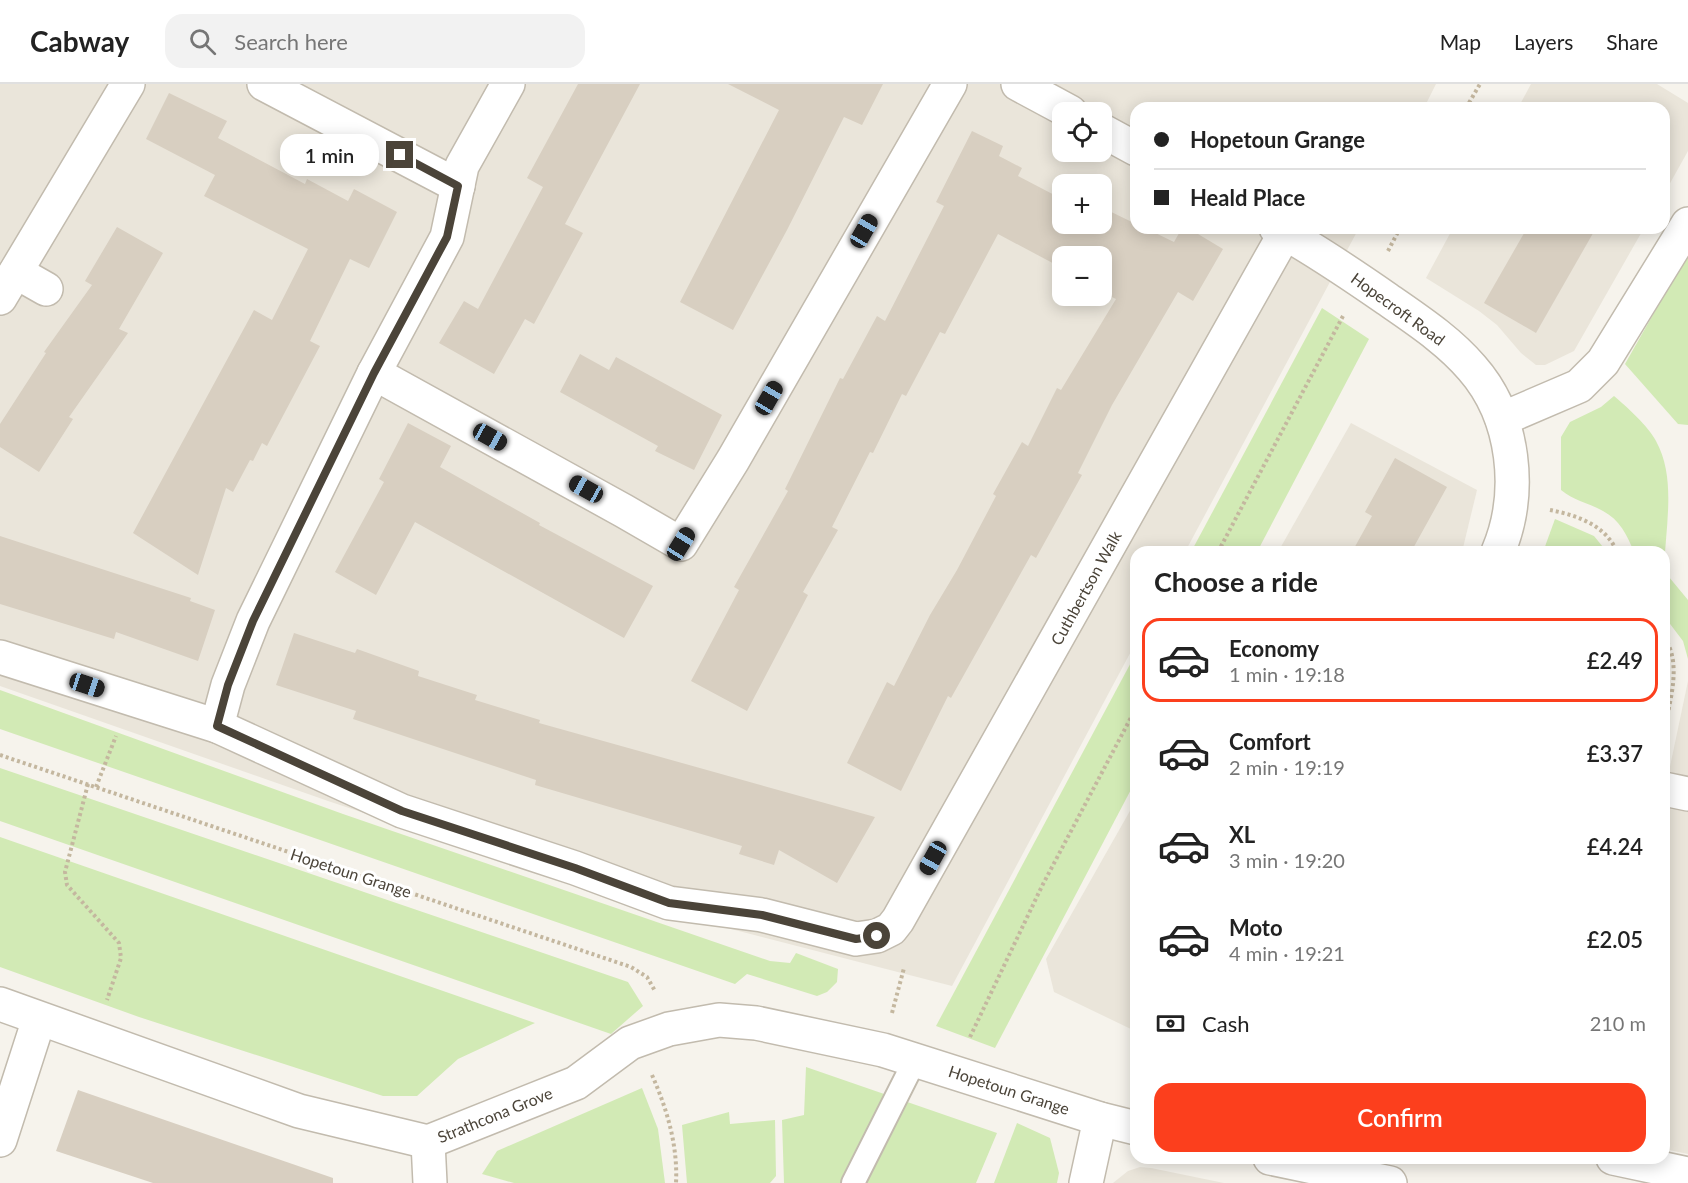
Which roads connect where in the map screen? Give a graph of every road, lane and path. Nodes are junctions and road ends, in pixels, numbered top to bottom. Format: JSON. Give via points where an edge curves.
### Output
{"nodes":[{"id":1,"x":128,"y":84,"type":"edge"},
{"id":2,"x":264,"y":84,"type":"edge"},
{"id":3,"x":508,"y":84,"type":"edge"},
{"id":4,"x":950,"y":84,"type":"edge"},
{"id":5,"x":1018,"y":84,"type":"edge"},
{"id":6,"x":1480,"y":84,"type":"edge"},
{"id":7,"x":1052,"y":102,"type":"edge"},
{"id":8,"x":1470,"y":102,"type":"edge"},
{"id":9,"x":1112,"y":136,"type":"edge"},
{"id":10,"x":1130,"y":146,"type":"edge"},
{"id":11,"x":458,"y":186,"type":"junction"},
{"id":12,"x":1688,"y":224,"type":"edge"},
{"id":13,"x":1278,"y":234,"type":"edge"},
{"id":14,"x":1285,"y":234,"type":"edge"},
{"id":15,"x":1397,"y":234,"type":"edge"},
{"id":16,"x":1387,"y":252,"type":"dead end"},
{"id":17,"x":1362,"y":282,"type":"junction"},
{"id":18,"x":8,"y":285,"type":"edge"},
{"id":19,"x":46,"y":289,"type":"dead end"},
{"id":20,"x":374,"y":373,"type":"junction"},
{"id":21,"x":1502,"y":419,"type":"junction"},
{"id":22,"x":1512,"y":502,"type":"junction"},
{"id":23,"x":1221,"y":546,"type":"edge"},
{"id":24,"x":1501,"y":546,"type":"edge"},
{"id":25,"x":1614,"y":546,"type":"edge"},
{"id":26,"x":1670,"y":646,"type":"edge"},
{"id":27,"x":0,"y":657,"type":"edge"},
{"id":28,"x":1670,"y":700,"type":"edge"},
{"id":29,"x":1130,"y":719,"type":"edge"},
{"id":30,"x":217,"y":726,"type":"junction"},
{"id":31,"x":0,"y":755,"type":"edge"},
{"id":32,"x":88,"y":784,"type":"junction"},
{"id":33,"x":1670,"y":790,"type":"edge"},
{"id":34,"x":1688,"y":794,"type":"edge"},
{"id":35,"x":0,"y":1004,"type":"edge"},
{"id":36,"x":39,"y":1018,"type":"junction"},
{"id":37,"x":669,"y":1029,"type":"junction"},
{"id":38,"x":94,"y":1037,"type":"junction"},
{"id":39,"x":883,"y":1050,"type":"joint"},
{"id":40,"x":915,"y":1060,"type":"junction"},
{"id":41,"x":649,"y":1067,"type":"dead end"},
{"id":42,"x":953,"y":1072,"type":"junction"},
{"id":43,"x":1100,"y":1119,"type":"junction"},
{"id":44,"x":1130,"y":1126,"type":"edge"},
{"id":45,"x":0,"y":1140,"type":"edge"},
{"id":46,"x":428,"y":1142,"type":"junction"},
{"id":47,"x":1299,"y":1164,"type":"edge"},
{"id":48,"x":1641,"y":1164,"type":"edge"},
{"id":49,"x":1688,"y":1174,"type":"edge"},
{"id":50,"x":430,"y":1183,"type":"edge"},
{"id":51,"x":676,"y":1183,"type":"edge"},
{"id":52,"x":853,"y":1183,"type":"edge"},
{"id":53,"x":1086,"y":1183,"type":"edge"},
{"id":54,"x":1390,"y":1183,"type":"edge"}],
"edges":[{"from":1,"to":18,"type":"street"},
{"from":2,"to":11,"type":"street"},
{"from":3,"to":11,"type":"street","via":[[462,166]]},
{"from":4,"to":20,"type":"street","via":[[681,544]]},
{"from":5,"to":7,"type":"street"},
{"from":6,"to":8,"type":"path"},
{"from":9,"to":10,"type":"street"},
{"from":11,"to":20,"type":"street","via":[[447,237]]},
{"from":12,"to":21,"type":"street","via":[[1603,362],[1579,386]]},
{"from":13,"to":30,"type":"street","name":"Cuthbertson Walk","via":[[898,920],[877,936],[856,939],[762,915],[669,903],[402,811]]},
{"from":14,"to":17,"type":"street","name":"Hopecroft Road"},
{"from":15,"to":16,"type":"path"},
{"from":17,"to":21,"type":"street","name":"Hopecroft Road","via":[[1438,335],[1473,369]]},
{"from":17,"to":23,"type":"path"},
{"from":18,"to":19,"type":"street"},
{"from":20,"to":30,"type":"street","via":[[253,621]]},
{"from":21,"to":22,"type":"street","name":"Hopecroft Road","via":[[1511,454]]},
{"from":22,"to":24,"type":"street","name":"Hopecroft Road"},
{"from":22,"to":25,"type":"path","via":[[1568,514],[1597,527]]},
{"from":26,"to":28,"type":"path"},
{"from":27,"to":30,"type":"street"},
{"from":29,"to":42,"type":"path","via":[[1042,886]]},
{"from":31,"to":32,"type":"path","name":"Hopetoun Grange"},
{"from":32,"to":37,"type":"path","name":"Hopetoun Grange","via":[[631,967],[647,977]]},
{"from":32,"to":38,"type":"path","via":[[65,872],[67,885],[119,943],[121,958]]},
{"from":33,"to":34,"type":"street"},
{"from":35,"to":36,"type":"street","name":"Strathcona Grove"},
{"from":36,"to":38,"type":"street","name":"Strathcona Grove"},
{"from":36,"to":45,"type":"street"},
{"from":37,"to":39,"type":"street","name":"Strathcona Grove","via":[[719,1020],[756,1023]]},
{"from":37,"to":46,"type":"street","name":"Strathcona Grove","via":[[630,1043],[576,1083]]},
{"from":38,"to":46,"type":"street","name":"Strathcona Grove","via":[[299,1111]]},
{"from":39,"to":40,"type":"street","name":"Hopetoun Grange"},
{"from":40,"to":42,"type":"street","name":"Hopetoun Grange"},
{"from":40,"to":52,"type":"lane"},
{"from":41,"to":51,"type":"path","via":[[665,1105]]},
{"from":42,"to":43,"type":"street","name":"Hopetoun Grange"},
{"from":43,"to":44,"type":"street","name":"Hopetoun Grange"},
{"from":43,"to":53,"type":"street"},
{"from":46,"to":50,"type":"street"},
{"from":47,"to":54,"type":"street"},
{"from":48,"to":49,"type":"street"}]}
